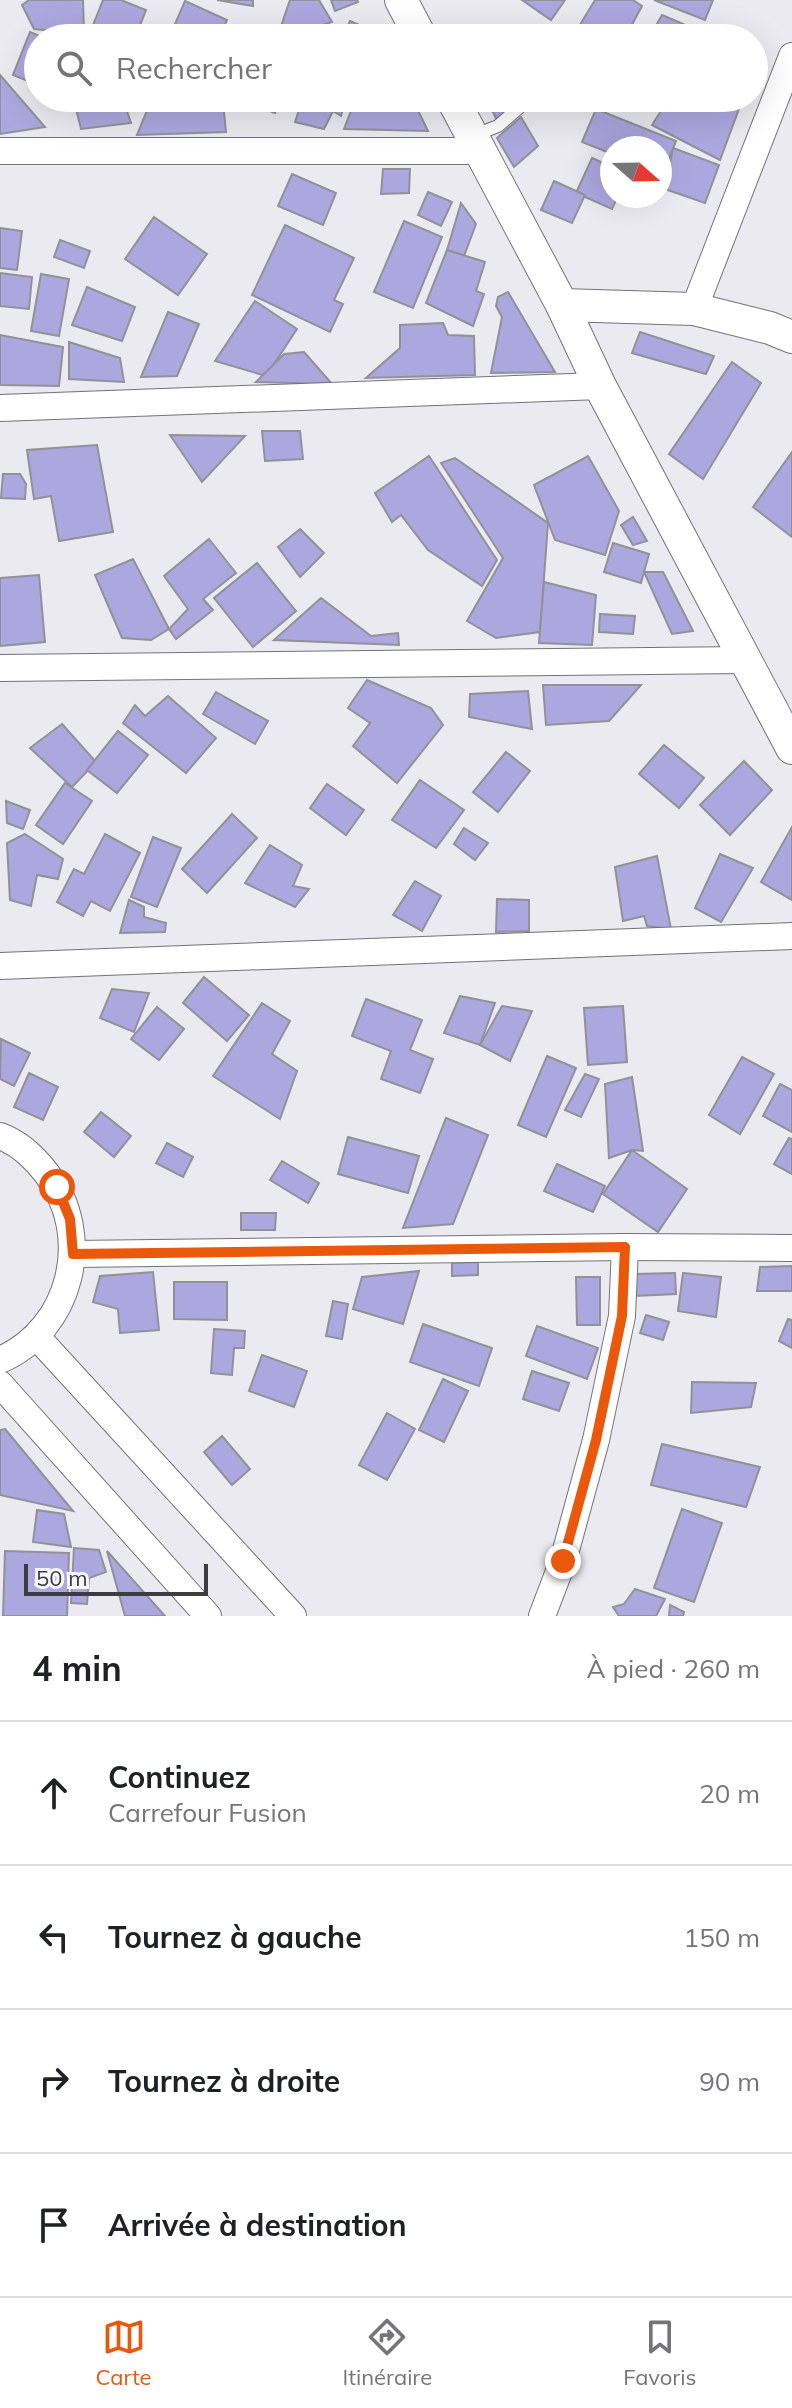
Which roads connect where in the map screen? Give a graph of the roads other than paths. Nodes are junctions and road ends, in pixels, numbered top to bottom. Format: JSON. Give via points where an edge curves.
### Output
{"nodes":[{"id":1,"x":401,"y":0,"type":"edge"},
{"id":2,"x":414,"y":24,"type":"edge"},
{"id":3,"x":792,"y":56,"type":"edge"},
{"id":4,"x":459,"y":112,"type":"edge"},
{"id":5,"x":514,"y":112,"type":"edge"},
{"id":6,"x":476,"y":144,"type":"junction"},
{"id":7,"x":0,"y":151,"type":"edge"},
{"id":8,"x":562,"y":305,"type":"junction"},
{"id":9,"x":694,"y":309,"type":"junction"},
{"id":10,"x":792,"y":337,"type":"edge"},
{"id":11,"x":600,"y":386,"type":"junction"},
{"id":12,"x":0,"y":408,"type":"edge"},
{"id":13,"x":745,"y":660,"type":"junction"},
{"id":14,"x":0,"y":668,"type":"edge"},
{"id":15,"x":792,"y":748,"type":"edge"},
{"id":16,"x":792,"y":936,"type":"edge"},
{"id":17,"x":0,"y":966,"type":"edge"},
{"id":18,"x":0,"y":1136,"type":"edge"},
{"id":19,"x":625,"y":1247,"type":"junction"},
{"id":20,"x":792,"y":1248,"type":"edge"},
{"id":21,"x":73,"y":1254,"type":"junction"},
{"id":22,"x":36,"y":1336,"type":"junction"},
{"id":23,"x":0,"y":1360,"type":"edge"},
{"id":24,"x":0,"y":1384,"type":"edge"},
{"id":25,"x":208,"y":1616,"type":"edge"},
{"id":26,"x":293,"y":1616,"type":"edge"},
{"id":27,"x":542,"y":1616,"type":"edge"}],
"edges":[{"from":1,"to":2,"type":"street"},
{"from":3,"to":9,"type":"street"},
{"from":4,"to":6,"type":"street"},
{"from":5,"to":6,"type":"lane"},
{"from":6,"to":7,"type":"street"},
{"from":6,"to":8,"type":"street"},
{"from":8,"to":9,"type":"street"},
{"from":8,"to":11,"type":"street"},
{"from":9,"to":10,"type":"street"},
{"from":11,"to":12,"type":"street"},
{"from":11,"to":13,"type":"street"},
{"from":13,"to":14,"type":"street"},
{"from":13,"to":15,"type":"street"},
{"from":16,"to":17,"type":"street"},
{"from":18,"to":21,"type":"street","via":[[37,1160],[57,1187],[70,1219]]},
{"from":19,"to":20,"type":"street"},
{"from":19,"to":21,"type":"street"},
{"from":19,"to":27,"type":"street","via":[[622,1316],[596,1440]]},
{"from":21,"to":22,"type":"street","via":[[68,1284]]},
{"from":22,"to":23,"type":"street"},
{"from":22,"to":26,"type":"street"},
{"from":24,"to":25,"type":"street"}]}
